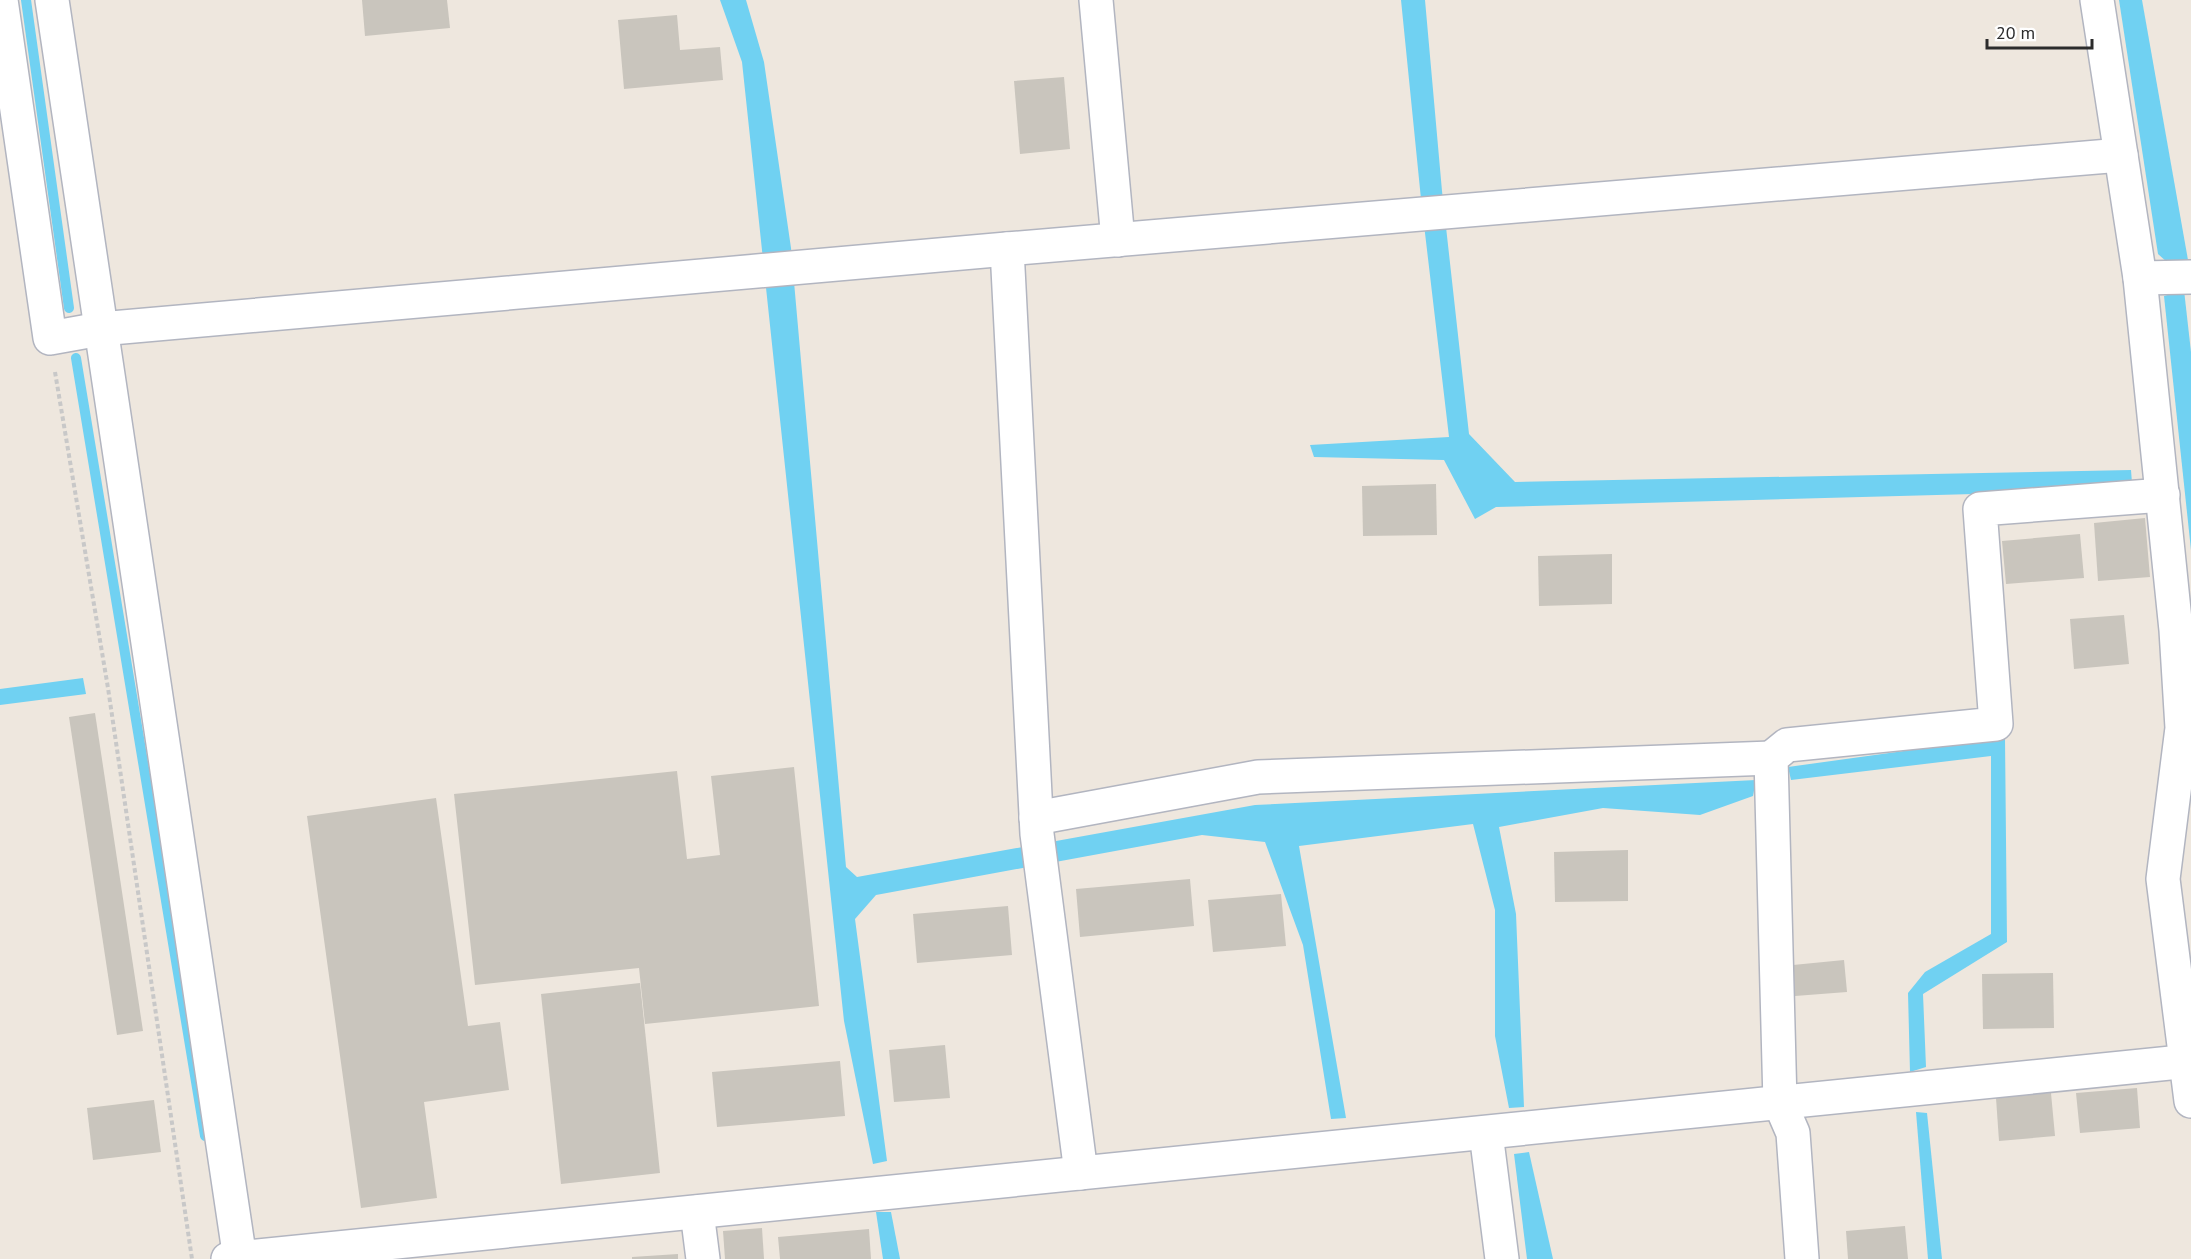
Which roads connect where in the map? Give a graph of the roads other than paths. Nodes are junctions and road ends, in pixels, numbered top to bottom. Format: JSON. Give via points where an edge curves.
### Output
{"nodes":[{"id":1,"x":1,"y":0,"type":"edge"},
{"id":2,"x":52,"y":0,"type":"edge"},
{"id":3,"x":1096,"y":0,"type":"edge"},
{"id":4,"x":2097,"y":0,"type":"edge"},
{"id":5,"x":11,"y":146,"type":"edge"},
{"id":6,"x":2121,"y":155,"type":"junction"},
{"id":7,"x":1118,"y":240,"type":"junction"},
{"id":8,"x":1006,"y":249,"type":"junction"},
{"id":9,"x":2191,"y":277,"type":"edge"},
{"id":10,"x":2140,"y":278,"type":"junction"},
{"id":11,"x":100,"y":329,"type":"junction"},
{"id":12,"x":2163,"y":495,"type":"junction"},
{"id":13,"x":1771,"y":758,"type":"junction"},
{"id":14,"x":1037,"y":826,"type":"junction"},
{"id":15,"x":2188,"y":1062,"type":"edge"},
{"id":16,"x":2191,"y":1101,"type":"edge"},
{"id":17,"x":1780,"y":1102,"type":"junction"},
{"id":18,"x":1486,"y":1133,"type":"junction"},
{"id":19,"x":1081,"y":1173,"type":"junction"},
{"id":20,"x":697,"y":1212,"type":"junction"},
{"id":21,"x":236,"y":1259,"type":"edge"},
{"id":22,"x":704,"y":1259,"type":"edge"},
{"id":23,"x":1502,"y":1259,"type":"edge"},
{"id":24,"x":1802,"y":1259,"type":"edge"}],
"edges":[{"from":1,"to":5,"type":"street"},
{"from":2,"to":11,"type":"street"},
{"from":3,"to":7,"type":"street"},
{"from":4,"to":6,"type":"street"},
{"from":5,"to":11,"type":"street","via":[[50,338]]},
{"from":6,"to":7,"type":"street"},
{"from":6,"to":10,"type":"street"},
{"from":7,"to":8,"type":"street"},
{"from":8,"to":11,"type":"street"},
{"from":8,"to":14,"type":"street"},
{"from":9,"to":10,"type":"street"},
{"from":10,"to":12,"type":"street"},
{"from":11,"to":21,"type":"street"},
{"from":12,"to":13,"type":"street","via":[[1980,508],[1996,724],[1787,745]]},
{"from":12,"to":15,"type":"street","via":[[2182,728],[2163,879]]},
{"from":13,"to":14,"type":"street","via":[[1258,777]]},
{"from":13,"to":17,"type":"street"},
{"from":14,"to":19,"type":"street"},
{"from":15,"to":16,"type":"street"},
{"from":15,"to":17,"type":"street"},
{"from":17,"to":18,"type":"street"},
{"from":17,"to":24,"type":"street","via":[[1793,1132]]},
{"from":18,"to":19,"type":"street"},
{"from":18,"to":23,"type":"street"},
{"from":19,"to":20,"type":"street"},
{"from":20,"to":21,"type":"street"},
{"from":20,"to":22,"type":"street"}]}
